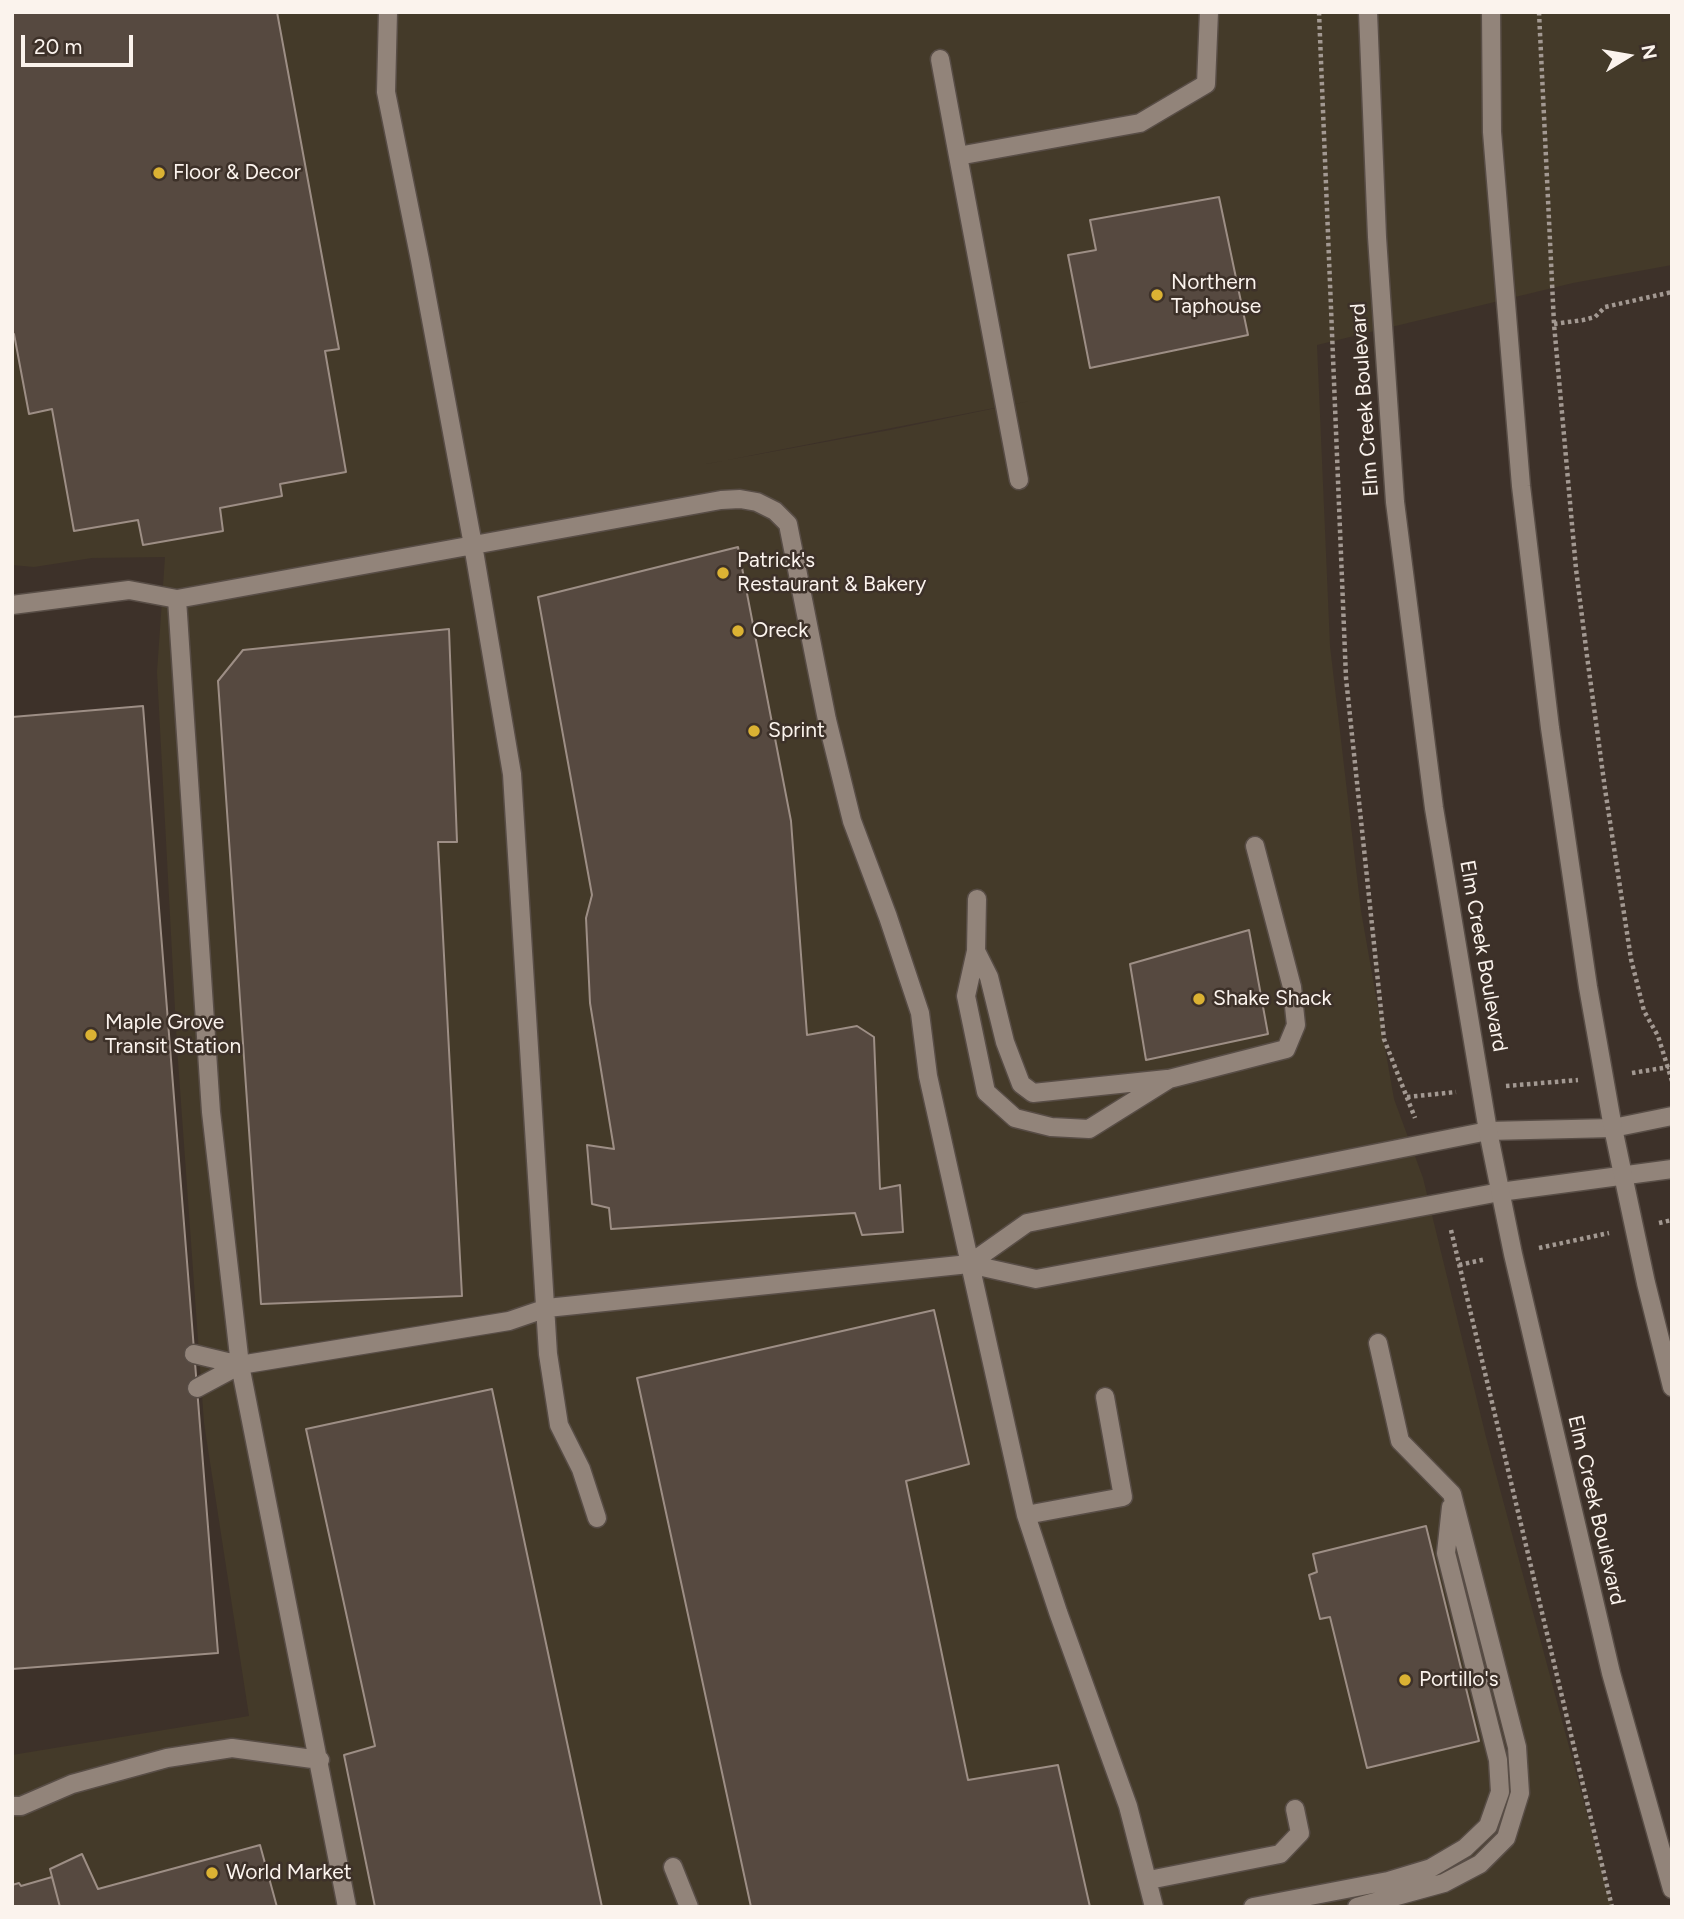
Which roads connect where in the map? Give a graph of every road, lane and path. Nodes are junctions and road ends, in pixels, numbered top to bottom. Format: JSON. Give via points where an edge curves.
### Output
{"nodes":[{"id":1,"x":388,"y":12,"type":"edge"},
{"id":2,"x":1209,"y":12,"type":"edge"},
{"id":3,"x":1319,"y":12,"type":"edge"},
{"id":4,"x":1368,"y":12,"type":"edge"},
{"id":5,"x":1491,"y":12,"type":"edge"},
{"id":6,"x":1539,"y":12,"type":"edge"},
{"id":7,"x":940,"y":59,"type":"dead end"},
{"id":8,"x":958,"y":156,"type":"junction"},
{"id":9,"x":1672,"y":292,"type":"edge"},
{"id":10,"x":1554,"y":324,"type":"junction"},
{"id":11,"x":1019,"y":480,"type":"dead end"},
{"id":12,"x":473,"y":545,"type":"junction"},
{"id":13,"x":177,"y":599,"type":"junction"},
{"id":14,"x":12,"y":605,"type":"edge"},
{"id":15,"x":1255,"y":846,"type":"dead end"},
{"id":16,"x":977,"y":899,"type":"dead end"},
{"id":17,"x":976,"y":951,"type":"junction"},
{"id":18,"x":1669,"y":1067,"type":"junction"},
{"id":19,"x":1604,"y":1078,"type":"junction"},
{"id":20,"x":1169,"y":1079,"type":"junction"},
{"id":21,"x":1672,"y":1081,"type":"edge"},
{"id":22,"x":1482,"y":1089,"type":"junction"},
{"id":23,"x":1407,"y":1097,"type":"junction"},
{"id":24,"x":1672,"y":1116,"type":"edge"},
{"id":25,"x":1613,"y":1128,"type":"junction"},
{"id":26,"x":1488,"y":1131,"type":"junction"},
{"id":27,"x":1426,"y":1144,"type":"junction"},
{"id":28,"x":1672,"y":1169,"type":"edge"},
{"id":29,"x":1623,"y":1177,"type":"junction"},
{"id":30,"x":1500,"y":1192,"type":"junction"},
{"id":31,"x":1444,"y":1202,"type":"junction"},
{"id":32,"x":1672,"y":1220,"type":"edge"},
{"id":33,"x":1634,"y":1228,"type":"junction"},
{"id":34,"x":1513,"y":1254,"type":"junction"},
{"id":35,"x":969,"y":1264,"type":"junction"},
{"id":36,"x":1459,"y":1265,"type":"junction"},
{"id":37,"x":547,"y":1308,"type":"junction"},
{"id":38,"x":1378,"y":1343,"type":"dead end"},
{"id":39,"x":194,"y":1354,"type":"dead end"},
{"id":40,"x":240,"y":1365,"type":"junction"},
{"id":41,"x":1672,"y":1387,"type":"edge"},
{"id":42,"x":197,"y":1388,"type":"dead end"},
{"id":43,"x":1105,"y":1397,"type":"dead end"},
{"id":44,"x":1452,"y":1494,"type":"junction"},
{"id":45,"x":1026,"y":1514,"type":"junction"},
{"id":46,"x":597,"y":1518,"type":"dead end"},
{"id":47,"x":320,"y":1760,"type":"junction"},
{"id":48,"x":12,"y":1806,"type":"edge"},
{"id":49,"x":1295,"y":1809,"type":"dead end"},
{"id":50,"x":673,"y":1867,"type":"dead end"},
{"id":51,"x":1149,"y":1880,"type":"junction"},
{"id":52,"x":1672,"y":1889,"type":"edge"},
{"id":53,"x":347,"y":1907,"type":"edge"},
{"id":54,"x":689,"y":1907,"type":"edge"},
{"id":55,"x":1154,"y":1907,"type":"edge"},
{"id":56,"x":1253,"y":1907,"type":"edge"},
{"id":57,"x":1357,"y":1907,"type":"edge"},
{"id":58,"x":1612,"y":1907,"type":"edge"}],
"edges":[{"from":1,"to":12,"type":"main road","via":[[386,92]]},
{"from":2,"to":8,"type":"main road","via":[[1206,84],[1140,123]]},
{"from":3,"to":23,"type":"path","via":[[1346,678],[1384,1039]]},
{"from":4,"to":22,"type":"main road","name":"Elm Creek Boulevard","via":[[1395,502],[1434,808]]},
{"from":5,"to":19,"type":"main road","via":[[1492,132],[1521,486],[1550,728]]},
{"from":6,"to":10,"type":"path"},
{"from":7,"to":8,"type":"main road"},
{"from":8,"to":11,"type":"main road"},
{"from":9,"to":10,"type":"path","via":[[1605,307],[1595,317]]},
{"from":10,"to":18,"type":"path","via":[[1576,569],[1631,959],[1644,1011]]},
{"from":12,"to":13,"type":"main road"},
{"from":12,"to":35,"type":"main road","via":[[721,500],[757,502],[788,524],[852,821],[920,1013],[928,1076]]},
{"from":12,"to":37,"type":"main road","via":[[512,774]]},
{"from":13,"to":14,"type":"main road","via":[[129,590]]},
{"from":13,"to":40,"type":"main road","via":[[211,1112]]},
{"from":15,"to":20,"type":"main road","via":[[1292,987],[1296,1025],[1286,1049]]},
{"from":16,"to":17,"type":"main road"},
{"from":17,"to":20,"type":"main road","via":[[989,977],[1021,1084],[1033,1093]]},
{"from":17,"to":20,"type":"main road","via":[[966,996],[986,1092],[1015,1118],[1051,1127],[1089,1129]]},
{"from":18,"to":19,"type":"path"},
{"from":18,"to":21,"type":"path"},
{"from":19,"to":22,"type":"path"},
{"from":19,"to":25,"type":"main road"},
{"from":22,"to":23,"type":"path"},
{"from":22,"to":26,"type":"main road","name":"Elm Creek Boulevard"},
{"from":23,"to":27,"type":"path"},
{"from":24,"to":25,"type":"main road"},
{"from":25,"to":26,"type":"main road"},
{"from":25,"to":29,"type":"main road"},
{"from":26,"to":27,"type":"main road"},
{"from":26,"to":30,"type":"main road","name":"Elm Creek Boulevard"},
{"from":27,"to":35,"type":"main road","via":[[1027,1223]]},
{"from":28,"to":29,"type":"main road"},
{"from":29,"to":30,"type":"main road"},
{"from":29,"to":33,"type":"main road"},
{"from":30,"to":31,"type":"main road"},
{"from":30,"to":34,"type":"main road","name":"Elm Creek Boulevard"},
{"from":31,"to":35,"type":"main road","via":[[1036,1279]]},
{"from":31,"to":36,"type":"path"},
{"from":32,"to":33,"type":"path"},
{"from":33,"to":34,"type":"path"},
{"from":33,"to":41,"type":"main road"},
{"from":34,"to":36,"type":"path"},
{"from":34,"to":52,"type":"main road","name":"Elm Creek Boulevard","via":[[1611,1673]]},
{"from":35,"to":37,"type":"main road"},
{"from":35,"to":45,"type":"main road"},
{"from":36,"to":58,"type":"path"},
{"from":37,"to":40,"type":"main road","via":[[509,1321]]},
{"from":37,"to":46,"type":"main road","via":[[548,1354],[559,1425],[581,1469]]},
{"from":38,"to":44,"type":"main road","via":[[1400,1441]]},
{"from":39,"to":40,"type":"main road"},
{"from":40,"to":42,"type":"main road"},
{"from":40,"to":47,"type":"main road"},
{"from":43,"to":45,"type":"main road","via":[[1123,1497]]},
{"from":44,"to":56,"type":"main road","via":[[1447,1553],[1498,1760],[1500,1792],[1488,1826],[1431,1868]]},
{"from":44,"to":57,"type":"main road","via":[[1517,1747],[1520,1793],[1506,1838],[1480,1864],[1444,1883]]},
{"from":45,"to":51,"type":"main road","via":[[1128,1806]]},
{"from":47,"to":48,"type":"main road","via":[[232,1748],[167,1758]]},
{"from":47,"to":53,"type":"main road"},
{"from":49,"to":51,"type":"main road","via":[[1300,1833],[1280,1854]]},
{"from":50,"to":54,"type":"main road"},
{"from":51,"to":55,"type":"main road"}]}
